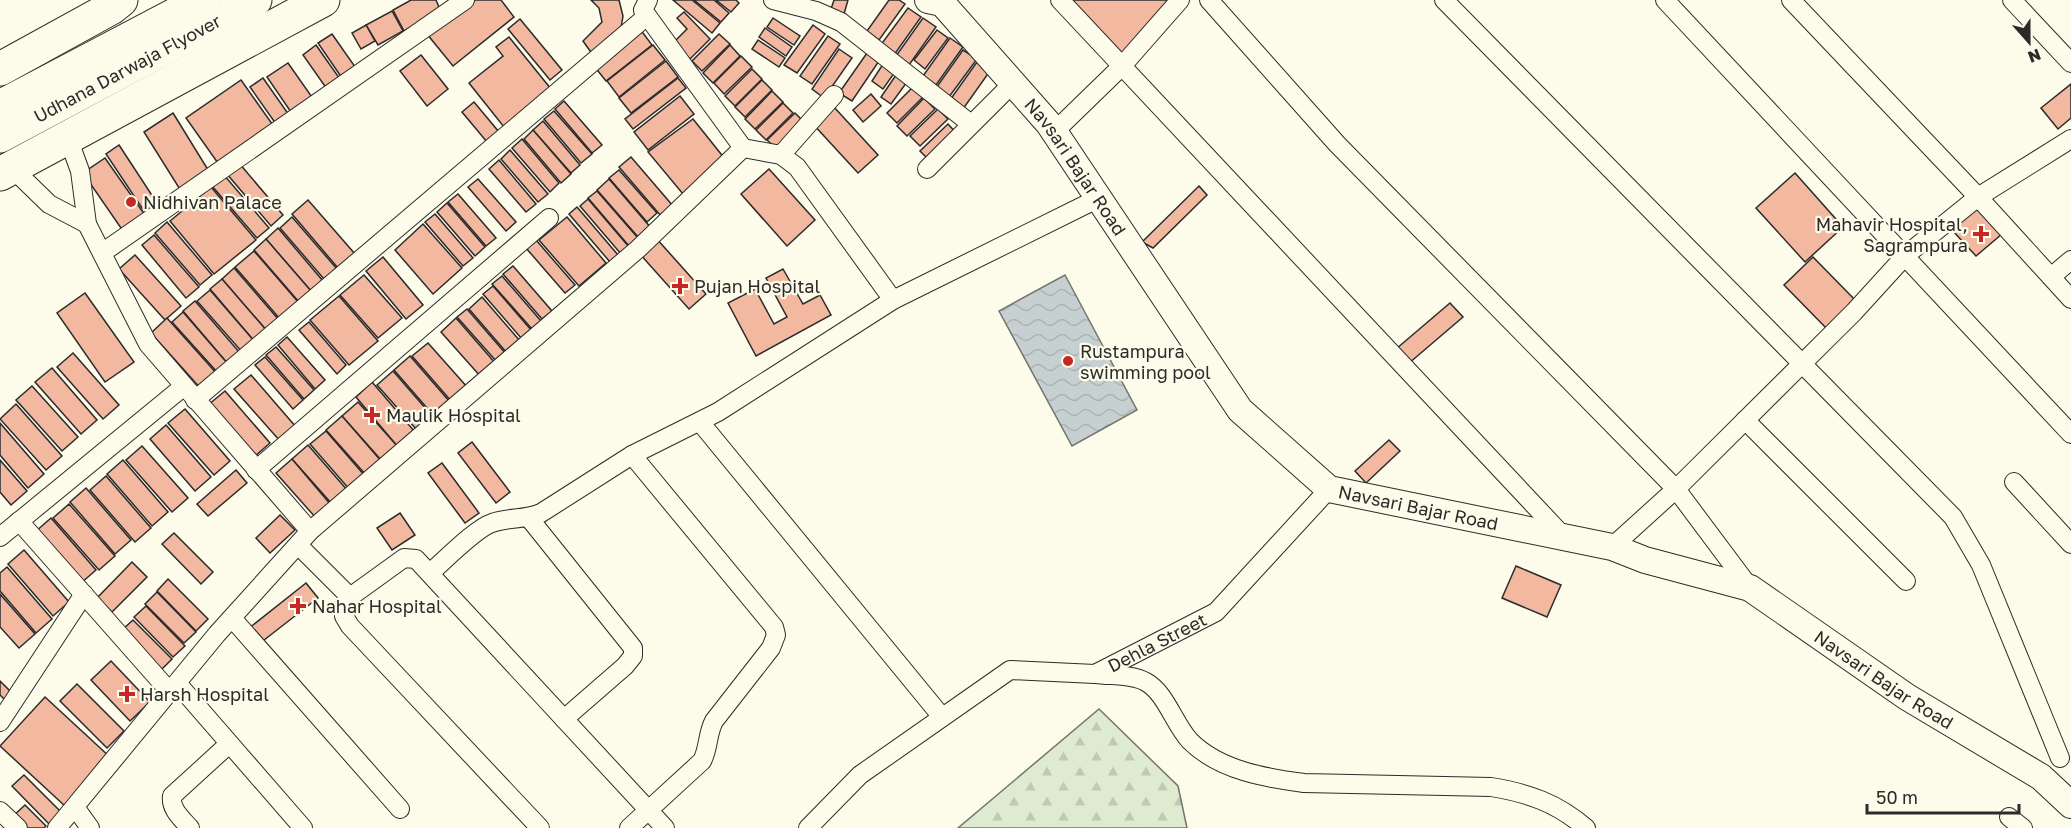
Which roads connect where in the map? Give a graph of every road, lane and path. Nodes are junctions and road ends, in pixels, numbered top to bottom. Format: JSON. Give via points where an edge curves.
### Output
{"nodes":[{"id":1,"x":203,"y":0,"type":"edge"},
{"id":2,"x":255,"y":0,"type":"edge"},
{"id":3,"x":323,"y":0,"type":"edge"},
{"id":4,"x":465,"y":0,"type":"edge"},
{"id":5,"x":773,"y":0,"type":"edge"},
{"id":6,"x":1060,"y":0,"type":"edge"},
{"id":7,"x":1179,"y":0,"type":"edge"},
{"id":8,"x":1209,"y":0,"type":"edge"},
{"id":9,"x":1444,"y":0,"type":"edge"},
{"id":10,"x":1665,"y":0,"type":"edge"},
{"id":11,"x":1791,"y":0,"type":"edge"},
{"id":12,"x":2012,"y":0,"type":"edge"},
{"id":13,"x":936,"y":1,"type":"edge"},
{"id":14,"x":120,"y":3,"type":"edge"},
{"id":15,"x":648,"y":8,"type":"edge"},
{"id":16,"x":2071,"y":63,"type":"edge"},
{"id":17,"x":1122,"y":66,"type":"junction"},
{"id":18,"x":0,"y":69,"type":"edge"},
{"id":19,"x":1012,"y":84,"type":"junction"},
{"id":20,"x":834,"y":95,"type":"dead end"},
{"id":21,"x":0,"y":107,"type":"edge"},
{"id":22,"x":971,"y":124,"type":"junction"},
{"id":23,"x":1054,"y":132,"type":"junction"},
{"id":24,"x":0,"y":136,"type":"edge"},
{"id":25,"x":68,"y":138,"type":"junction"},
{"id":26,"x":2071,"y":140,"type":"edge"},
{"id":27,"x":743,"y":148,"type":"junction"},
{"id":28,"x":781,"y":155,"type":"junction"},
{"id":29,"x":927,"y":168,"type":"dead end"},
{"id":30,"x":6,"y":171,"type":"edge"},
{"id":31,"x":1978,"y":197,"type":"junction"},
{"id":32,"x":1099,"y":198,"type":"junction"},
{"id":33,"x":549,"y":218,"type":"dead end"},
{"id":34,"x":87,"y":225,"type":"junction"},
{"id":35,"x":102,"y":253,"type":"junction"},
{"id":36,"x":1906,"y":255,"type":"junction"},
{"id":37,"x":2071,"y":260,"type":"edge"},
{"id":38,"x":2051,"y":277,"type":"junction"},
{"id":39,"x":893,"y":300,"type":"junction"},
{"id":40,"x":2071,"y":300,"type":"edge"},
{"id":41,"x":1801,"y":364,"type":"junction"},
{"id":42,"x":189,"y":393,"type":"junction"},
{"id":43,"x":1745,"y":420,"type":"junction"},
{"id":44,"x":700,"y":422,"type":"junction"},
{"id":45,"x":2071,"y":434,"type":"edge"},
{"id":46,"x":632,"y":455,"type":"junction"},
{"id":47,"x":256,"y":470,"type":"junction"},
{"id":48,"x":2014,"y":482,"type":"dead end"},
{"id":49,"x":1329,"y":489,"type":"junction"},
{"id":50,"x":1676,"y":489,"type":"junction"},
{"id":51,"x":529,"y":518,"type":"junction"},
{"id":52,"x":19,"y":521,"type":"junction"},
{"id":53,"x":310,"y":531,"type":"junction"},
{"id":54,"x":0,"y":537,"type":"edge"},
{"id":55,"x":1565,"y":538,"type":"junction"},
{"id":56,"x":2071,"y":544,"type":"edge"},
{"id":57,"x":298,"y":545,"type":"junction"},
{"id":58,"x":1612,"y":547,"type":"junction"},
{"id":59,"x":430,"y":573,"type":"junction"},
{"id":60,"x":1906,"y":581,"type":"dead end"},
{"id":61,"x":1750,"y":588,"type":"junction"},
{"id":62,"x":84,"y":594,"type":"junction"},
{"id":63,"x":351,"y":597,"type":"junction"},
{"id":64,"x":232,"y":618,"type":"junction"},
{"id":65,"x":1095,"y":674,"type":"junction"},
{"id":66,"x":173,"y":687,"type":"junction"},
{"id":67,"x":942,"y":717,"type":"junction"},
{"id":68,"x":564,"y":719,"type":"junction"},
{"id":69,"x":0,"y":722,"type":"edge"},
{"id":70,"x":230,"y":744,"type":"junction"},
{"id":71,"x":2066,"y":753,"type":"edge"},
{"id":72,"x":2040,"y":777,"type":"junction"},
{"id":73,"x":2071,"y":805,"type":"edge"},
{"id":74,"x":75,"y":807,"type":"junction"},
{"id":75,"x":400,"y":808,"type":"dead end"},
{"id":76,"x":648,"y":810,"type":"junction"},
{"id":77,"x":0,"y":811,"type":"edge"},
{"id":78,"x":18,"y":828,"type":"edge"},
{"id":79,"x":57,"y":828,"type":"edge"},
{"id":80,"x":90,"y":828,"type":"edge"},
{"id":81,"x":190,"y":828,"type":"edge"},
{"id":82,"x":303,"y":828,"type":"edge"},
{"id":83,"x":540,"y":828,"type":"edge"},
{"id":84,"x":629,"y":828,"type":"edge"},
{"id":85,"x":664,"y":828,"type":"edge"},
{"id":86,"x":808,"y":828,"type":"edge"},
{"id":87,"x":1586,"y":828,"type":"edge"}],
"edges":[{"from":1,"to":21,"type":"highway","name":"Udhana Darwaja Flyover"},
{"from":2,"to":24,"type":"highway","name":"Udhana Darwaja Flyover"},
{"from":3,"to":25,"type":"highway"},
{"from":4,"to":35,"type":"street"},
{"from":5,"to":22,"type":"street","via":[[841,22]]},
{"from":6,"to":17,"type":"street"},
{"from":7,"to":17,"type":"street"},
{"from":8,"to":50,"type":"street","via":[[1337,144]]},
{"from":9,"to":41,"type":"street"},
{"from":10,"to":36,"type":"street"},
{"from":11,"to":31,"type":"street"},
{"from":12,"to":16,"type":"street"},
{"from":13,"to":19,"type":"main road","name":"Navsari Bajar Road"},
{"from":14,"to":18,"type":"highway"},
{"from":15,"to":27,"type":"street"},
{"from":15,"to":42,"type":"street"},
{"from":17,"to":23,"type":"street"},
{"from":17,"to":55,"type":"street"},
{"from":19,"to":22,"type":"street"},
{"from":19,"to":23,"type":"main road","name":"Navsari Bajar Road"},
{"from":20,"to":28,"type":"street"},
{"from":22,"to":29,"type":"street"},
{"from":23,"to":32,"type":"main road","name":"Navsari Bajar Road"},
{"from":25,"to":30,"type":"highway"},
{"from":25,"to":34,"type":"street","via":[[80,171]]},
{"from":26,"to":31,"type":"street"},
{"from":27,"to":28,"type":"street"},
{"from":27,"to":53,"type":"street","via":[[638,249]]},
{"from":28,"to":39,"type":"street","via":[[797,167]]},
{"from":30,"to":34,"type":"street","via":[[49,204]]},
{"from":31,"to":36,"type":"street"},
{"from":31,"to":38,"type":"street"},
{"from":32,"to":39,"type":"street"},
{"from":32,"to":49,"type":"main road","name":"Navsari Bajar Road","via":[[1240,410]]},
{"from":33,"to":47,"type":"street"},
{"from":34,"to":35,"type":"street"},
{"from":35,"to":42,"type":"street","via":[[148,344]]},
{"from":36,"to":41,"type":"street"},
{"from":36,"to":45,"type":"street"},
{"from":37,"to":38,"type":"street"},
{"from":38,"to":40,"type":"street"},
{"from":39,"to":44,"type":"street"},
{"from":41,"to":43,"type":"street"},
{"from":41,"to":71,"type":"street","via":[[1964,532]]},
{"from":42,"to":47,"type":"street"},
{"from":42,"to":52,"type":"street"},
{"from":43,"to":50,"type":"street"},
{"from":43,"to":60,"type":"street"},
{"from":44,"to":46,"type":"street"},
{"from":44,"to":67,"type":"street"},
{"from":46,"to":51,"type":"street"},
{"from":46,"to":76,"type":"street","via":[[776,634],[771,648],[707,733],[702,761]]},
{"from":47,"to":53,"type":"street"},
{"from":48,"to":56,"type":"street"},
{"from":49,"to":55,"type":"main road","name":"Navsari Bajar Road"},
{"from":49,"to":65,"type":"street","name":"Dehla Street","via":[[1215,612]]},
{"from":50,"to":58,"type":"street"},
{"from":50,"to":61,"type":"street"},
{"from":51,"to":59,"type":"street","via":[[506,518],[488,524]]},
{"from":51,"to":68,"type":"street","via":[[633,648],[633,656],[625,666]]},
{"from":52,"to":54,"type":"street"},
{"from":52,"to":62,"type":"street"},
{"from":53,"to":57,"type":"street"},
{"from":55,"to":58,"type":"main road","name":"Navsari Bajar Road"},
{"from":57,"to":63,"type":"street"},
{"from":57,"to":64,"type":"street"},
{"from":58,"to":61,"type":"main road","name":"Navsari Bajar Road"},
{"from":59,"to":63,"type":"street","via":[[416,559],[404,558]]},
{"from":59,"to":68,"type":"street"},
{"from":61,"to":72,"type":"main road","name":"Navsari Bajar Road","via":[[1907,697]]},
{"from":62,"to":66,"type":"street"},
{"from":62,"to":69,"type":"street"},
{"from":63,"to":83,"type":"street","via":[[344,616],[350,626]]},
{"from":64,"to":66,"type":"street"},
{"from":64,"to":75,"type":"street"},
{"from":65,"to":67,"type":"street","name":"Dehla Street","via":[[1010,670]]},
{"from":65,"to":87,"type":"street","via":[[1147,682],[1189,740],[1215,759],[1236,768],[1304,783],[1513,790],[1551,803]]},
{"from":66,"to":70,"type":"street"},
{"from":66,"to":74,"type":"street"},
{"from":67,"to":86,"type":"street","name":"Dehla Street","via":[[860,775]]},
{"from":68,"to":76,"type":"street"},
{"from":70,"to":81,"type":"street","via":[[172,796],[175,810]]},
{"from":70,"to":82,"type":"street"},
{"from":71,"to":72,"type":"street"},
{"from":72,"to":73,"type":"main road","name":"Navsari Bajar Road"},
{"from":74,"to":79,"type":"street"},
{"from":74,"to":80,"type":"street"},
{"from":76,"to":84,"type":"street"},
{"from":76,"to":85,"type":"street"},
{"from":77,"to":78,"type":"street"}]}
